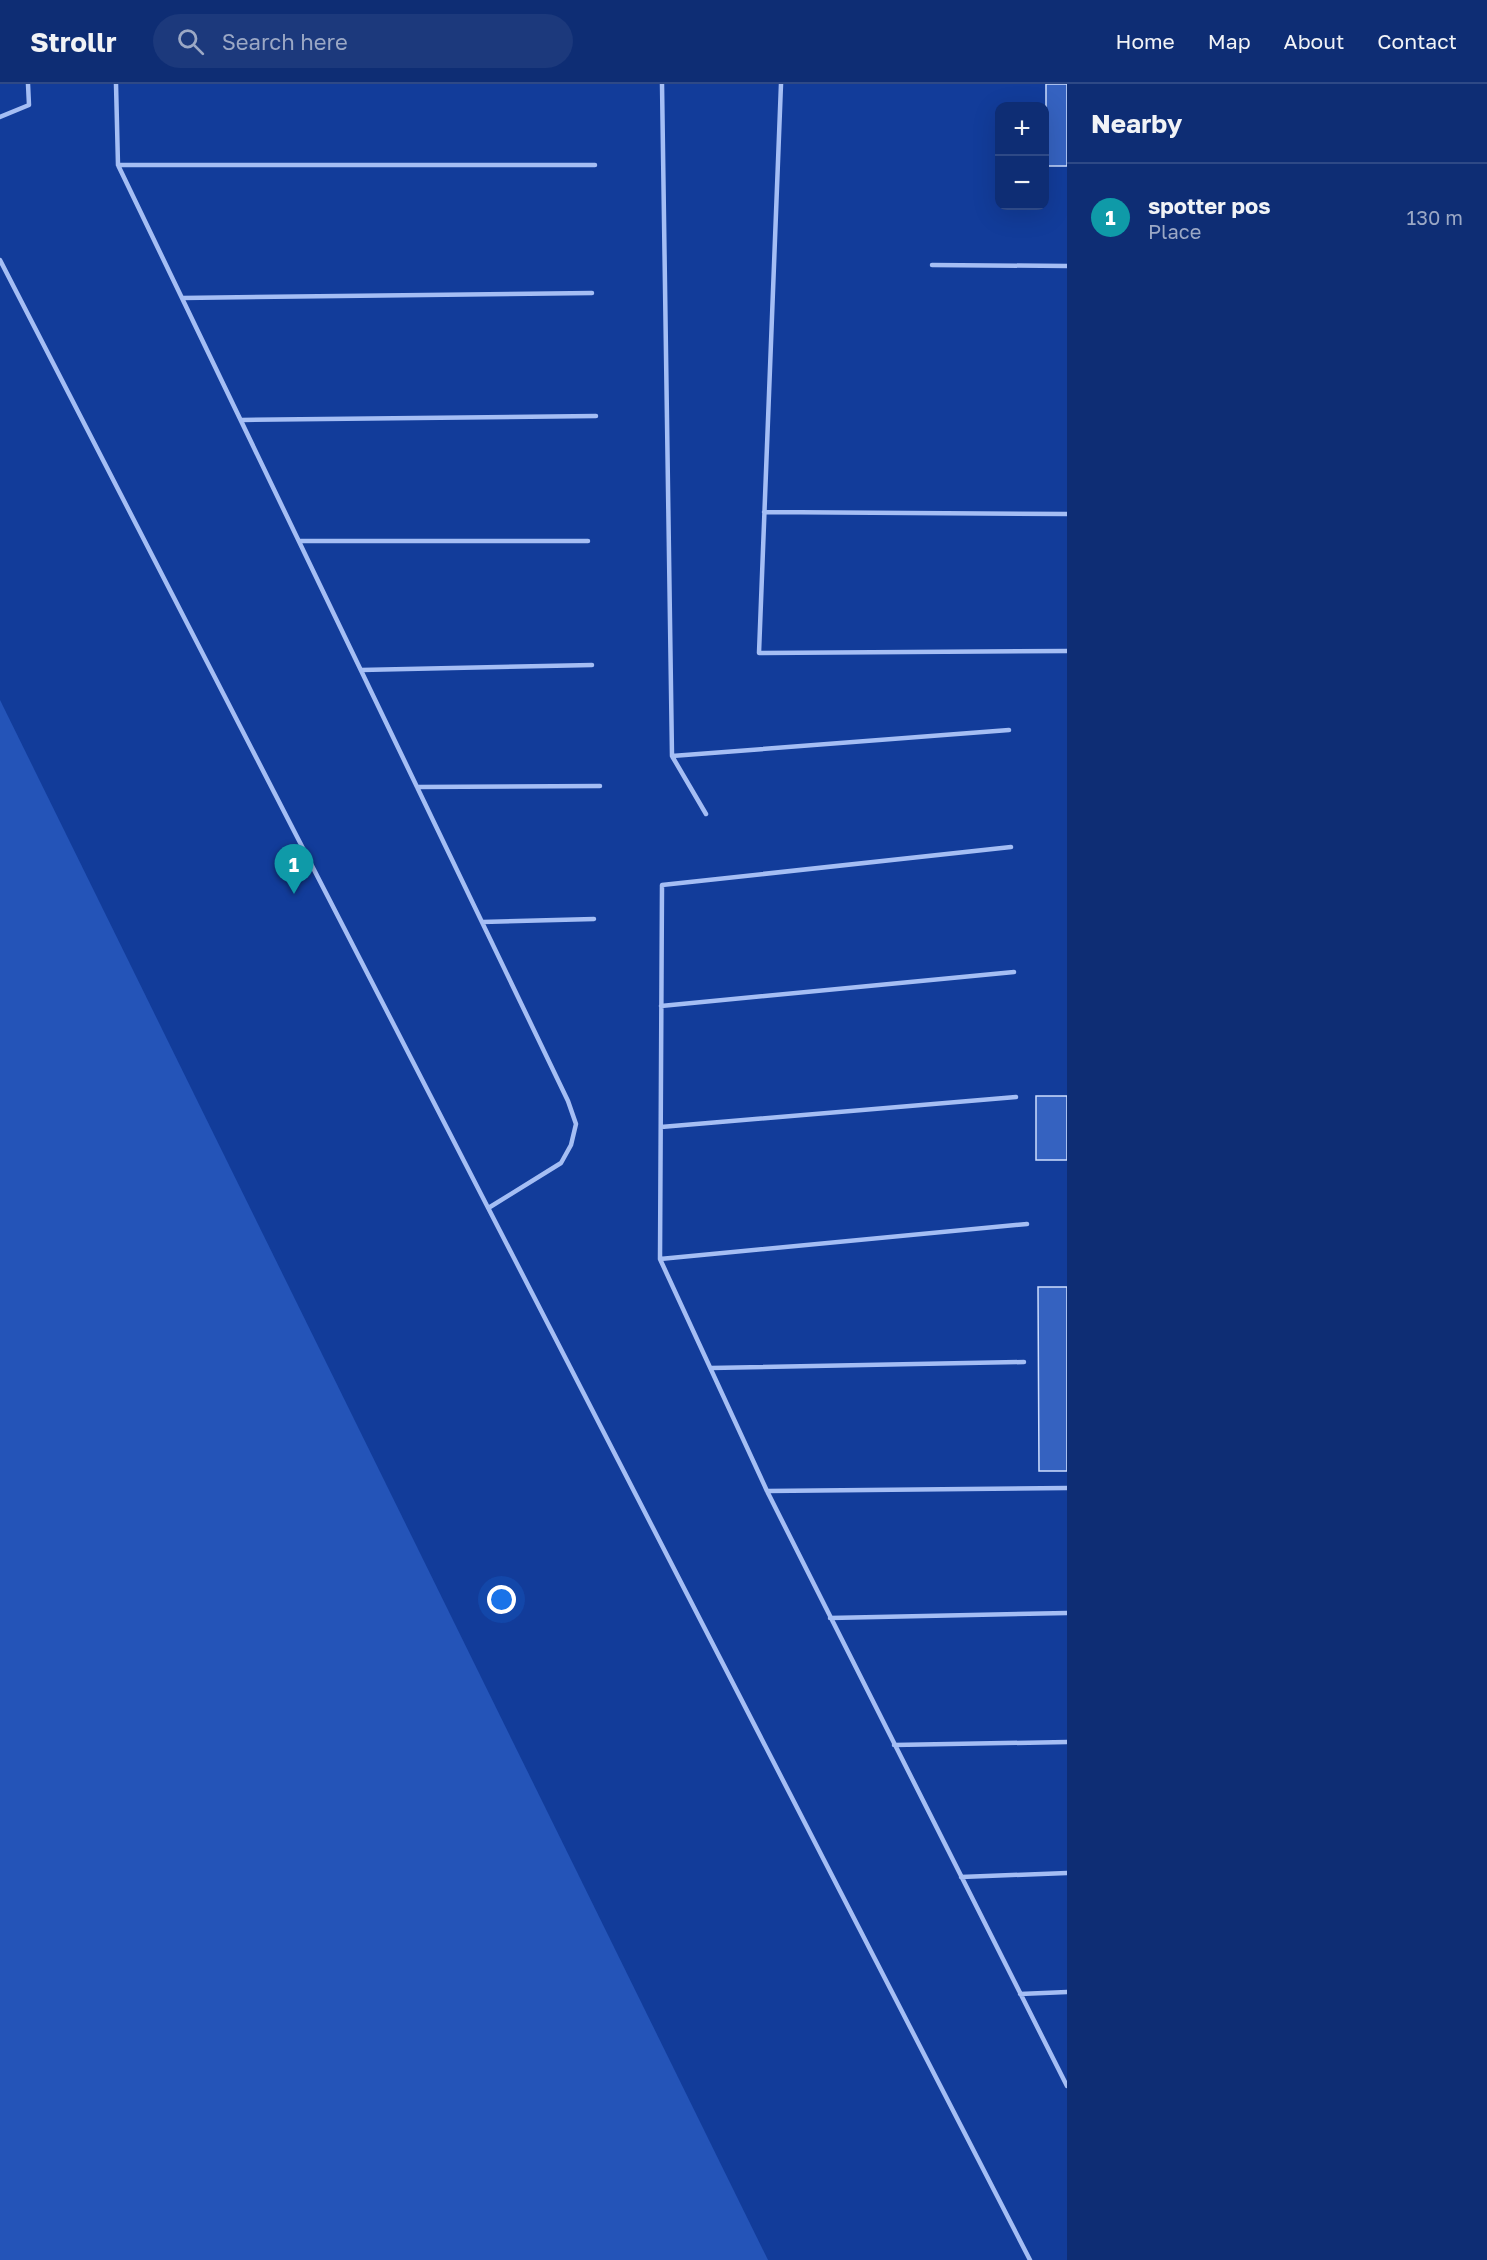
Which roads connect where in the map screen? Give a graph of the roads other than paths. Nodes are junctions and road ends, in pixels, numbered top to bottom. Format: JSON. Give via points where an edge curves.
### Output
{"nodes":[{"id":1,"x":28,"y":84,"type":"edge"},
{"id":2,"x":116,"y":84,"type":"edge"},
{"id":3,"x":662,"y":84,"type":"edge"},
{"id":4,"x":781,"y":84,"type":"edge"},
{"id":5,"x":0,"y":117,"type":"edge"},
{"id":6,"x":118,"y":165,"type":"junction"},
{"id":7,"x":595,"y":165,"type":"dead end"},
{"id":8,"x":0,"y":260,"type":"edge"},
{"id":9,"x":932,"y":265,"type":"dead end"},
{"id":10,"x":1067,"y":266,"type":"edge"},
{"id":11,"x":592,"y":293,"type":"dead end"},
{"id":12,"x":182,"y":298,"type":"junction"},
{"id":13,"x":596,"y":416,"type":"dead end"},
{"id":14,"x":240,"y":420,"type":"junction"},
{"id":15,"x":764,"y":512,"type":"junction"},
{"id":16,"x":1067,"y":514,"type":"edge"},
{"id":17,"x":299,"y":541,"type":"junction"},
{"id":18,"x":588,"y":541,"type":"dead end"},
{"id":19,"x":1067,"y":651,"type":"edge"},
{"id":20,"x":592,"y":665,"type":"dead end"},
{"id":21,"x":361,"y":670,"type":"junction"},
{"id":22,"x":1008,"y":730,"type":"dead end"},
{"id":23,"x":672,"y":756,"type":"junction"},
{"id":24,"x":600,"y":786,"type":"dead end"},
{"id":25,"x":417,"y":787,"type":"junction"},
{"id":26,"x":706,"y":814,"type":"dead end"},
{"id":27,"x":1011,"y":847,"type":"dead end"},
{"id":28,"x":594,"y":919,"type":"dead end"},
{"id":29,"x":482,"y":922,"type":"junction"},
{"id":30,"x":1014,"y":972,"type":"dead end"},
{"id":31,"x":661,"y":1006,"type":"junction"},
{"id":32,"x":1016,"y":1097,"type":"dead end"},
{"id":33,"x":661,"y":1127,"type":"junction"},
{"id":34,"x":490,"y":1207,"type":"junction"},
{"id":35,"x":1027,"y":1224,"type":"dead end"},
{"id":36,"x":660,"y":1259,"type":"junction"},
{"id":37,"x":1024,"y":1362,"type":"dead end"},
{"id":38,"x":711,"y":1368,"type":"junction"},
{"id":39,"x":1067,"y":1488,"type":"edge"},
{"id":40,"x":767,"y":1491,"type":"junction"},
{"id":41,"x":1067,"y":1613,"type":"edge"},
{"id":42,"x":830,"y":1617,"type":"junction"},
{"id":43,"x":1067,"y":1742,"type":"edge"},
{"id":44,"x":894,"y":1745,"type":"junction"},
{"id":45,"x":1067,"y":1873,"type":"edge"},
{"id":46,"x":962,"y":1877,"type":"junction"},
{"id":47,"x":1067,"y":1992,"type":"edge"},
{"id":48,"x":1020,"y":1994,"type":"junction"},
{"id":49,"x":1067,"y":2086,"type":"edge"},
{"id":50,"x":1030,"y":2260,"type":"edge"}],
"edges":[{"from":1,"to":5,"type":"lane","via":[[29,105]]},
{"from":2,"to":6,"type":"lane"},
{"from":3,"to":23,"type":"lane"},
{"from":4,"to":15,"type":"lane"},
{"from":6,"to":7,"type":"lane"},
{"from":6,"to":12,"type":"lane"},
{"from":8,"to":34,"type":"lane"},
{"from":9,"to":10,"type":"lane"},
{"from":11,"to":12,"type":"lane"},
{"from":12,"to":14,"type":"lane"},
{"from":13,"to":14,"type":"lane"},
{"from":14,"to":17,"type":"lane"},
{"from":15,"to":16,"type":"lane"},
{"from":15,"to":19,"type":"lane","via":[[759,653]]},
{"from":17,"to":18,"type":"lane"},
{"from":17,"to":21,"type":"lane"},
{"from":20,"to":21,"type":"lane"},
{"from":21,"to":25,"type":"lane"},
{"from":22,"to":23,"type":"lane"},
{"from":23,"to":26,"type":"lane"},
{"from":24,"to":25,"type":"lane"},
{"from":25,"to":29,"type":"lane"},
{"from":27,"to":31,"type":"lane","via":[[662,885]]},
{"from":28,"to":29,"type":"lane"},
{"from":29,"to":34,"type":"lane","via":[[576,1124],[571,1146],[561,1163]]},
{"from":30,"to":31,"type":"lane"},
{"from":31,"to":33,"type":"lane"},
{"from":32,"to":33,"type":"lane"},
{"from":33,"to":36,"type":"lane"},
{"from":34,"to":50,"type":"lane"},
{"from":35,"to":36,"type":"lane"},
{"from":36,"to":38,"type":"lane"},
{"from":37,"to":38,"type":"lane"},
{"from":38,"to":40,"type":"lane"},
{"from":39,"to":40,"type":"lane"},
{"from":40,"to":42,"type":"lane"},
{"from":41,"to":42,"type":"lane"},
{"from":42,"to":44,"type":"lane"},
{"from":43,"to":44,"type":"lane"},
{"from":44,"to":46,"type":"lane"},
{"from":45,"to":46,"type":"lane"},
{"from":46,"to":48,"type":"lane"},
{"from":47,"to":48,"type":"lane"},
{"from":48,"to":49,"type":"lane"}]}
